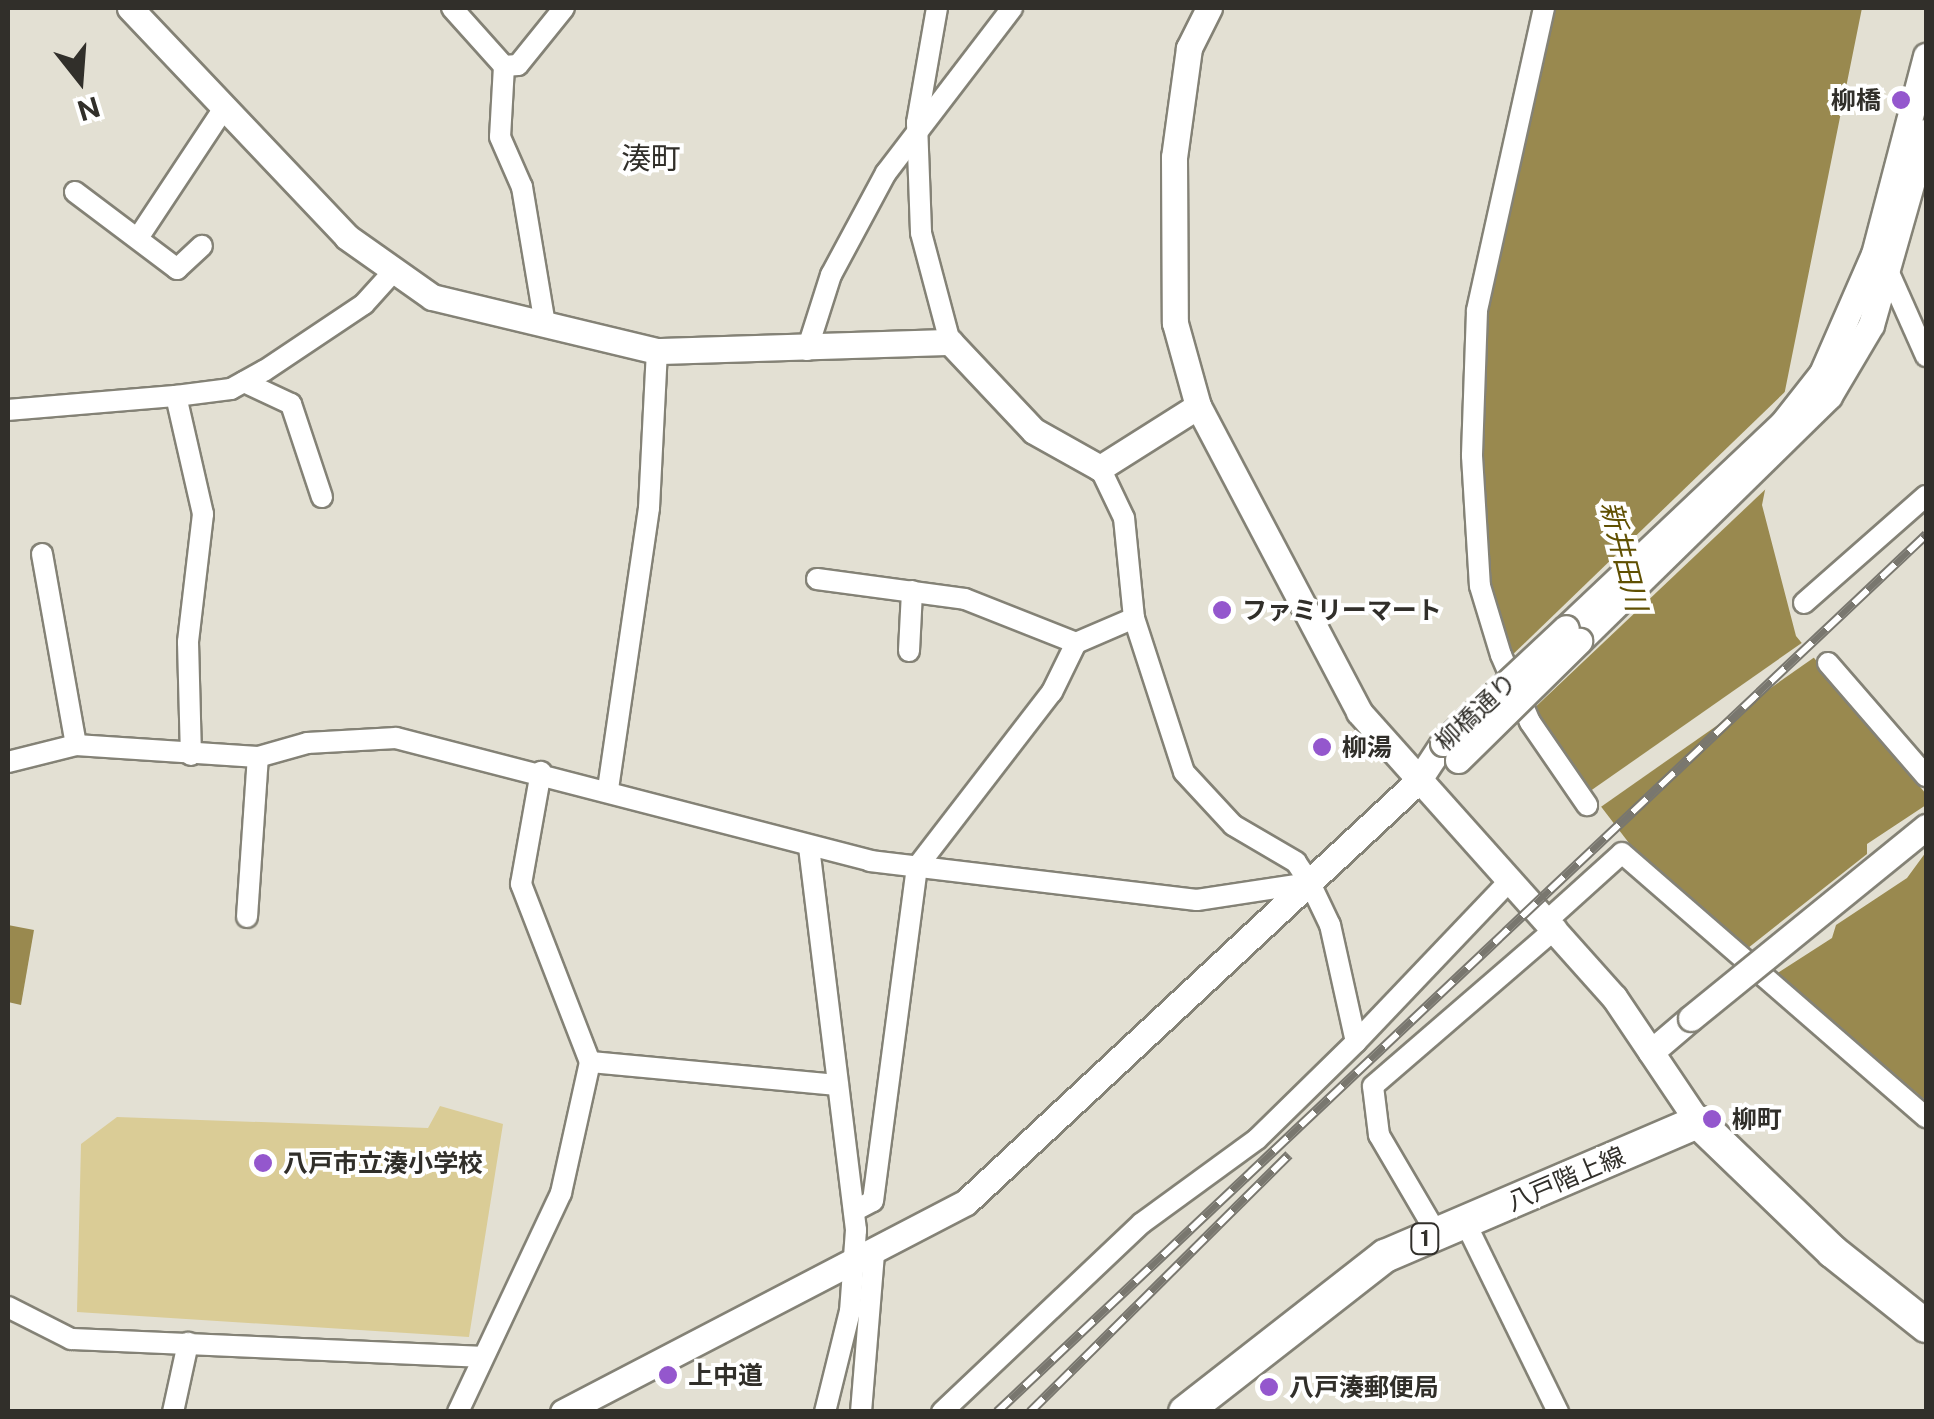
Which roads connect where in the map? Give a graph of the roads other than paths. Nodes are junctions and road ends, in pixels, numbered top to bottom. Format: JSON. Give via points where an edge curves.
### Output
{"nodes":[{"id":1,"x":130,"y":8,"type":"edge"},
{"id":2,"x":452,"y":8,"type":"edge"},
{"id":3,"x":564,"y":8,"type":"edge"},
{"id":4,"x":937,"y":8,"type":"edge"},
{"id":5,"x":1012,"y":8,"type":"edge"},
{"id":6,"x":1209,"y":8,"type":"edge"},
{"id":7,"x":1544,"y":8,"type":"edge"},
{"id":8,"x":1926,"y":56,"type":"edge"},
{"id":9,"x":504,"y":66,"type":"junction"},
{"id":10,"x":222,"y":110,"type":"junction"},
{"id":11,"x":917,"y":122,"type":"junction"},
{"id":12,"x":1926,"y":132,"type":"edge"},
{"id":13,"x":75,"y":192,"type":"dead end"},
{"id":14,"x":138,"y":238,"type":"junction"},
{"id":15,"x":202,"y":246,"type":"dead end"},
{"id":16,"x":392,"y":273,"type":"junction"},
{"id":17,"x":1889,"y":274,"type":"junction"},
{"id":18,"x":1862,"y":320,"type":"junction"},
{"id":19,"x":545,"y":324,"type":"junction"},
{"id":20,"x":950,"y":342,"type":"junction"},
{"id":21,"x":807,"y":350,"type":"junction"},
{"id":22,"x":656,"y":351,"type":"junction"},
{"id":23,"x":1926,"y":356,"type":"edge"},
{"id":24,"x":244,"y":382,"type":"junction"},
{"id":25,"x":176,"y":396,"type":"junction"},
{"id":26,"x":1198,"y":406,"type":"junction"},
{"id":27,"x":8,"y":410,"type":"edge"},
{"id":28,"x":1100,"y":468,"type":"junction"},
{"id":29,"x":1926,"y":496,"type":"edge"},
{"id":30,"x":322,"y":497,"type":"dead end"},
{"id":31,"x":42,"y":554,"type":"dead end"},
{"id":32,"x":818,"y":579,"type":"dead end"},
{"id":33,"x":912,"y":591,"type":"junction"},
{"id":34,"x":1804,"y":603,"type":"dead end"},
{"id":35,"x":1134,"y":618,"type":"junction"},
{"id":36,"x":1076,"y":643,"type":"junction"},
{"id":37,"x":909,"y":651,"type":"dead end"},
{"id":38,"x":1828,"y":663,"type":"dead end"},
{"id":39,"x":76,"y":745,"type":"junction"},
{"id":40,"x":191,"y":755,"type":"junction"},
{"id":41,"x":258,"y":757,"type":"junction"},
{"id":42,"x":8,"y":762,"type":"edge"},
{"id":43,"x":541,"y":772,"type":"junction"},
{"id":44,"x":1926,"y":776,"type":"edge"},
{"id":45,"x":1418,"y":780,"type":"junction"},
{"id":46,"x":608,"y":790,"type":"junction"},
{"id":47,"x":1587,"y":805,"type":"dead end"},
{"id":48,"x":1926,"y":827,"type":"edge"},
{"id":49,"x":810,"y":847,"type":"junction"},
{"id":50,"x":916,"y":866,"type":"junction"},
{"id":51,"x":1510,"y":879,"type":"junction"},
{"id":52,"x":1310,"y":883,"type":"junction"},
{"id":53,"x":247,"y":916,"type":"dead end"},
{"id":54,"x":1552,"y":923,"type":"junction"},
{"id":55,"x":1356,"y":1042,"type":"junction"},
{"id":56,"x":1651,"y":1052,"type":"junction"},
{"id":57,"x":590,"y":1062,"type":"junction"},
{"id":58,"x":838,"y":1085,"type":"junction"},
{"id":59,"x":1926,"y":1117,"type":"edge"},
{"id":60,"x":1698,"y":1122,"type":"junction"},
{"id":61,"x":854,"y":1211,"type":"junction"},
{"id":62,"x":1451,"y":1228,"type":"junction"},
{"id":63,"x":864,"y":1260,"type":"junction"},
{"id":64,"x":8,"y":1308,"type":"edge"},
{"id":65,"x":1926,"y":1326,"type":"edge"},
{"id":66,"x":188,"y":1342,"type":"junction"},
{"id":67,"x":481,"y":1357,"type":"junction"},
{"id":68,"x":174,"y":1412,"type":"edge"},
{"id":69,"x":458,"y":1412,"type":"edge"},
{"id":70,"x":563,"y":1412,"type":"edge"},
{"id":71,"x":825,"y":1412,"type":"edge"},
{"id":72,"x":861,"y":1412,"type":"edge"},
{"id":73,"x":942,"y":1412,"type":"edge"},
{"id":74,"x":1185,"y":1412,"type":"edge"},
{"id":75,"x":1558,"y":1412,"type":"edge"}],
"edges":[{"from":1,"to":10,"type":"street"},
{"from":2,"to":9,"type":"street"},
{"from":3,"to":9,"type":"street","via":[[518,65]]},
{"from":4,"to":11,"type":"street"},
{"from":5,"to":11,"type":"street"},
{"from":6,"to":26,"type":"street","via":[[1189,48],[1174,158],[1175,322]]},
{"from":7,"to":47,"type":"street","via":[[1477,311],[1472,456],[1480,586],[1501,655],[1530,722]]},
{"from":8,"to":18,"type":"street","name":"柳橋通り"},
{"from":9,"to":19,"type":"street","via":[[500,137],[522,187]]},
{"from":10,"to":14,"type":"street"},
{"from":10,"to":16,"type":"street"},
{"from":11,"to":20,"type":"street","via":[[920,232]]},
{"from":11,"to":21,"type":"street","via":[[831,274]]},
{"from":12,"to":17,"type":"street","name":"柳橋通り"},
{"from":13,"to":14,"type":"street"},
{"from":14,"to":15,"type":"street","via":[[177,269]]},
{"from":16,"to":19,"type":"street","via":[[432,296]]},
{"from":16,"to":24,"type":"street","via":[[364,304]]},
{"from":17,"to":18,"type":"street","name":"柳橋通り"},
{"from":17,"to":23,"type":"street"},
{"from":18,"to":45,"type":"street","name":"柳橋通り","bridge":true,"via":[[1797,432]]},
{"from":19,"to":22,"type":"street"},
{"from":20,"to":21,"type":"street"},
{"from":20,"to":28,"type":"street","via":[[1034,430]]},
{"from":21,"to":22,"type":"street"},
{"from":22,"to":46,"type":"street","via":[[648,508]]},
{"from":24,"to":25,"type":"street"},
{"from":24,"to":30,"type":"street","via":[[291,404]]},
{"from":25,"to":27,"type":"street"},
{"from":25,"to":40,"type":"street","via":[[203,514],[188,642]]},
{"from":26,"to":28,"type":"street"},
{"from":26,"to":45,"type":"street","via":[[1359,712]]},
{"from":28,"to":35,"type":"street","via":[[1124,518]]},
{"from":29,"to":34,"type":"street"},
{"from":31,"to":39,"type":"street"},
{"from":32,"to":33,"type":"street"},
{"from":33,"to":36,"type":"street","via":[[965,599]]},
{"from":33,"to":37,"type":"street"},
{"from":35,"to":36,"type":"street"},
{"from":35,"to":52,"type":"street","via":[[1184,772],[1233,825],[1296,862]]},
{"from":36,"to":50,"type":"street","via":[[1052,692]]},
{"from":38,"to":44,"type":"street"},
{"from":39,"to":40,"type":"street"},
{"from":39,"to":42,"type":"street"},
{"from":40,"to":41,"type":"street"},
{"from":41,"to":43,"type":"street","via":[[307,742],[396,738]]},
{"from":41,"to":53,"type":"street"},
{"from":43,"to":46,"type":"street"},
{"from":43,"to":57,"type":"street","via":[[521,884]]},
{"from":45,"to":51,"type":"street"},
{"from":45,"to":52,"type":"street","name":"柳橋通り"},
{"from":46,"to":49,"type":"street"},
{"from":48,"to":56,"type":"street","bridge":true},
{"from":49,"to":50,"type":"street"},
{"from":49,"to":58,"type":"street"},
{"from":50,"to":52,"type":"street","via":[[1197,900]]},
{"from":50,"to":61,"type":"street","via":[[873,1201]]},
{"from":51,"to":54,"type":"street"},
{"from":51,"to":55,"type":"street"},
{"from":52,"to":55,"type":"street","via":[[1330,925]]},
{"from":52,"to":63,"type":"street","name":"柳橋通り","via":[[966,1202]]},
{"from":54,"to":56,"type":"street"},
{"from":54,"to":59,"type":"street","via":[[1622,853]]},
{"from":54,"to":62,"type":"street","via":[[1373,1086],[1380,1135]]},
{"from":55,"to":73,"type":"street","via":[[1257,1139],[1142,1223]]},
{"from":56,"to":60,"type":"street"},
{"from":57,"to":58,"type":"street"},
{"from":57,"to":67,"type":"street","via":[[560,1192]]},
{"from":58,"to":61,"type":"street"},
{"from":60,"to":62,"type":"main road","name":"八戸階上線","number":"1"},
{"from":60,"to":65,"type":"main road","via":[[1832,1252]]},
{"from":61,"to":63,"type":"street"},
{"from":62,"to":74,"type":"main road","name":"八戸階上線","number":"1","via":[[1350,1278]]},
{"from":62,"to":75,"type":"street"},
{"from":63,"to":70,"type":"street","name":"柳橋通り"},
{"from":63,"to":71,"type":"street"},
{"from":63,"to":72,"type":"street"},
{"from":64,"to":66,"type":"street","via":[[71,1339]]},
{"from":66,"to":67,"type":"street"},
{"from":66,"to":68,"type":"street"},
{"from":67,"to":69,"type":"street"}]}
